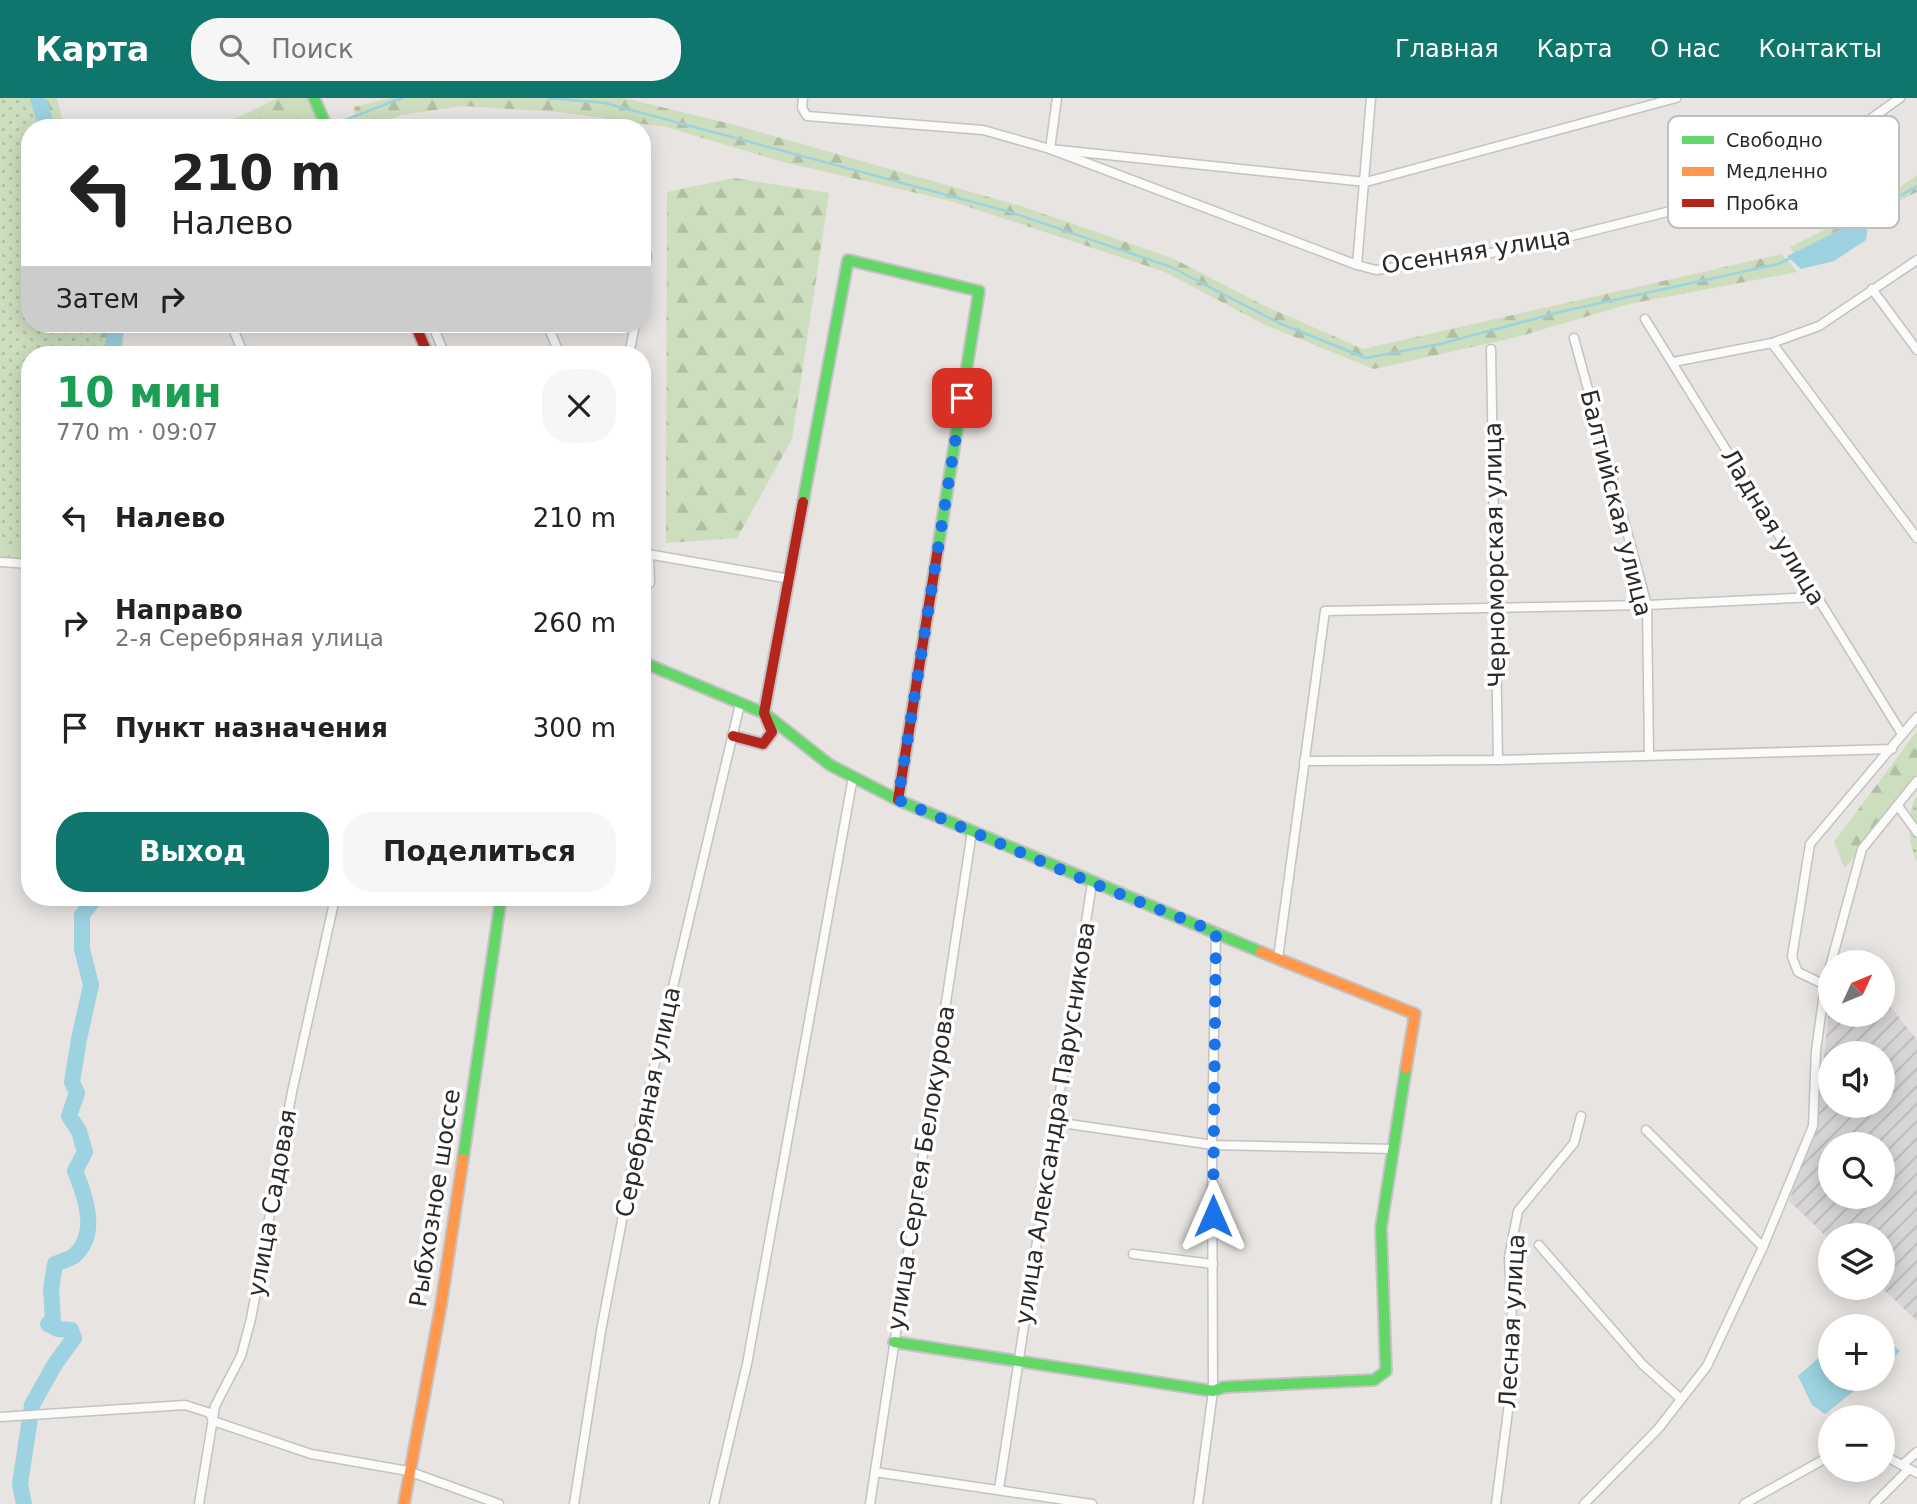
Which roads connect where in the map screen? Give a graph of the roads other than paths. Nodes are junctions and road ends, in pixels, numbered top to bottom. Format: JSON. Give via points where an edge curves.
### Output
{"nodes":[{"id":1,"x":314,"y":98,"type":"edge"},
{"id":2,"x":803,"y":98,"type":"edge"},
{"id":3,"x":1057,"y":98,"type":"edge"},
{"id":4,"x":1371,"y":98,"type":"edge"},
{"id":5,"x":1676,"y":98,"type":"edge"},
{"id":6,"x":1900,"y":98,"type":"edge"},
{"id":7,"x":1889,"y":101,"type":"edge"},
{"id":8,"x":1869,"y":116,"type":"edge"},
{"id":9,"x":323,"y":119,"type":"edge"},
{"id":10,"x":1050,"y":149,"type":"junction"},
{"id":11,"x":1366,"y":182,"type":"junction"},
{"id":12,"x":1668,"y":211,"type":"edge"},
{"id":13,"x":1917,"y":260,"type":"edge"},
{"id":14,"x":1357,"y":265,"type":"junction"},
{"id":15,"x":1872,"y":289,"type":"junction"},
{"id":16,"x":1645,"y":319,"type":"dead end"},
{"id":17,"x":1574,"y":338,"type":"dead end"},
{"id":18,"x":1772,"y":342,"type":"junction"},
{"id":19,"x":1491,"y":349,"type":"dead end"},
{"id":20,"x":1917,"y":350,"type":"edge"},
{"id":21,"x":1673,"y":362,"type":"junction"},
{"id":22,"x":1917,"y":538,"type":"edge"},
{"id":23,"x":651,"y":555,"type":"edge"},
{"id":24,"x":0,"y":562,"type":"edge"},
{"id":25,"x":21,"y":563,"type":"edge"},
{"id":26,"x":790,"y":579,"type":"junction"},
{"id":27,"x":1815,"y":597,"type":"junction"},
{"id":28,"x":1647,"y":606,"type":"junction"},
{"id":29,"x":1496,"y":607,"type":"junction"},
{"id":30,"x":651,"y":666,"type":"edge"},
{"id":31,"x":740,"y":704,"type":"junction"},
{"id":32,"x":764,"y":713,"type":"junction"},
{"id":33,"x":1917,"y":717,"type":"edge"},
{"id":34,"x":1902,"y":734,"type":"junction"},
{"id":35,"x":733,"y":736,"type":"junction"},
{"id":36,"x":1892,"y":749,"type":"junction"},
{"id":37,"x":1648,"y":754,"type":"junction"},
{"id":38,"x":1498,"y":760,"type":"junction"},
{"id":39,"x":1304,"y":761,"type":"junction"},
{"id":40,"x":853,"y":777,"type":"junction"},
{"id":41,"x":1917,"y":781,"type":"edge"},
{"id":42,"x":898,"y":800,"type":"junction"},
{"id":43,"x":1898,"y":806,"type":"junction"},
{"id":44,"x":972,"y":831,"type":"junction"},
{"id":45,"x":1917,"y":832,"type":"edge"},
{"id":46,"x":1092,"y":883,"type":"junction"},
{"id":47,"x":333,"y":906,"type":"edge"},
{"id":48,"x":500,"y":906,"type":"edge"},
{"id":49,"x":1216,"y":932,"type":"junction"},
{"id":50,"x":1835,"y":950,"type":"edge"},
{"id":51,"x":1278,"y":958,"type":"junction"},
{"id":52,"x":1818,"y":981,"type":"edge"},
{"id":53,"x":1819,"y":1027,"type":"edge"},
{"id":54,"x":1581,"y":1116,"type":"dead end"},
{"id":55,"x":1055,"y":1122,"type":"junction"},
{"id":56,"x":1646,"y":1130,"type":"dead end"},
{"id":57,"x":1213,"y":1145,"type":"junction"},
{"id":58,"x":1394,"y":1149,"type":"junction"},
{"id":59,"x":1539,"y":1245,"type":"dead end"},
{"id":60,"x":1763,"y":1247,"type":"junction"},
{"id":61,"x":1133,"y":1254,"type":"dead end"},
{"id":62,"x":1213,"y":1264,"type":"junction"},
{"id":63,"x":894,"y":1342,"type":"junction"},
{"id":64,"x":1019,"y":1363,"type":"junction"},
{"id":65,"x":1213,"y":1391,"type":"junction"},
{"id":66,"x":1681,"y":1399,"type":"junction"},
{"id":67,"x":0,"y":1417,"type":"edge"},
{"id":68,"x":213,"y":1421,"type":"junction"},
{"id":69,"x":1917,"y":1452,"type":"edge"},
{"id":70,"x":1818,"y":1463,"type":"edge"},
{"id":71,"x":1909,"y":1469,"type":"edge"},
{"id":72,"x":408,"y":1471,"type":"junction"},
{"id":73,"x":875,"y":1472,"type":"junction"},
{"id":74,"x":999,"y":1489,"type":"junction"},
{"id":75,"x":199,"y":1504,"type":"edge"},
{"id":76,"x":404,"y":1504,"type":"edge"},
{"id":77,"x":499,"y":1504,"type":"edge"},
{"id":78,"x":574,"y":1504,"type":"edge"},
{"id":79,"x":714,"y":1504,"type":"edge"},
{"id":80,"x":870,"y":1504,"type":"edge"},
{"id":81,"x":1092,"y":1504,"type":"edge"},
{"id":82,"x":1198,"y":1504,"type":"edge"},
{"id":83,"x":1496,"y":1504,"type":"edge"},
{"id":84,"x":1584,"y":1504,"type":"edge"},
{"id":85,"x":1744,"y":1504,"type":"edge"},
{"id":86,"x":1874,"y":1504,"type":"edge"}],
"edges":[{"from":1,"to":9,"type":"street"},
{"from":2,"to":10,"type":"street","via":[[807,116],[983,130]]},
{"from":3,"to":10,"type":"street"},
{"from":4,"to":11,"type":"street","name":"Осенняя улица"},
{"from":5,"to":11,"type":"street"},
{"from":6,"to":7,"type":"street","name":"Осенняя улица"},
{"from":7,"to":8,"type":"street","name":"Осенняя улица"},
{"from":10,"to":11,"type":"street"},
{"from":10,"to":14,"type":"street"},
{"from":11,"to":14,"type":"street","name":"Осенняя улица"},
{"from":12,"to":14,"type":"street","name":"Осенняя улица","via":[[1524,248],[1376,270]]},
{"from":13,"to":15,"type":"street"},
{"from":15,"to":18,"type":"street","via":[[1819,326]]},
{"from":15,"to":20,"type":"street"},
{"from":16,"to":21,"type":"street","name":"Ладная улица"},
{"from":17,"to":28,"type":"street","name":"Балтийская улица"},
{"from":18,"to":21,"type":"street"},
{"from":18,"to":22,"type":"street"},
{"from":19,"to":29,"type":"street","name":"Черноморская улица"},
{"from":21,"to":27,"type":"street","name":"Ладная улица"},
{"from":23,"to":26,"type":"street"},
{"from":24,"to":25,"type":"street"},
{"from":26,"to":32,"type":"street"},
{"from":26,"to":42,"type":"street","via":[[848,260],[979,290]]},
{"from":27,"to":28,"type":"street"},
{"from":27,"to":34,"type":"street","name":"Ладная улица"},
{"from":28,"to":29,"type":"street"},
{"from":28,"to":37,"type":"street","name":"Балтийская улица"},
{"from":29,"to":38,"type":"street","name":"Черноморская улица"},
{"from":29,"to":39,"type":"street","via":[[1325,611]]},
{"from":30,"to":31,"type":"street"},
{"from":31,"to":32,"type":"street"},
{"from":31,"to":35,"type":"street","name":"Серебряная улица"},
{"from":32,"to":35,"type":"street","via":[[772,727],[763,744]]},
{"from":32,"to":40,"type":"street","via":[[830,765]]},
{"from":33,"to":34,"type":"street"},
{"from":34,"to":36,"type":"street"},
{"from":35,"to":78,"type":"street","name":"Серебряная улица","via":[[640,1126]]},
{"from":36,"to":37,"type":"street"},
{"from":36,"to":52,"type":"street","via":[[1810,844],[1792,957],[1798,971]]},
{"from":37,"to":38,"type":"street"},
{"from":38,"to":39,"type":"street"},
{"from":39,"to":51,"type":"street"},
{"from":40,"to":42,"type":"street"},
{"from":40,"to":79,"type":"street","via":[[747,1364]]},
{"from":41,"to":43,"type":"street"},
{"from":42,"to":44,"type":"street"},
{"from":43,"to":45,"type":"street"},
{"from":43,"to":50,"type":"street","via":[[1862,849]]},
{"from":44,"to":46,"type":"street"},
{"from":44,"to":63,"type":"street","name":"улица Сергея Белокурова"},
{"from":46,"to":49,"type":"street"},
{"from":46,"to":55,"type":"street","name":"улица Александра Парусникова"},
{"from":47,"to":68,"type":"street","name":"улица Садовая","via":[[292,1092],[251,1319],[241,1356],[215,1406]]},
{"from":48,"to":72,"type":"street","name":"Рыбхозное шоссе","via":[[441,1305]]},
{"from":49,"to":51,"type":"street"},
{"from":49,"to":57,"type":"street"},
{"from":51,"to":58,"type":"street","via":[[1415,1014]]},
{"from":53,"to":60,"type":"street","via":[[1813,1126]]},
{"from":54,"to":83,"type":"street","name":"Лесная улица","via":[[1574,1143],[1518,1211],[1510,1257],[1514,1364]]},
{"from":55,"to":57,"type":"street"},
{"from":55,"to":64,"type":"street","name":"улица Александра Парусникова"},
{"from":56,"to":60,"type":"street"},
{"from":57,"to":58,"type":"street"},
{"from":57,"to":62,"type":"street"},
{"from":58,"to":65,"type":"street","via":[[1381,1227],[1386,1371],[1374,1380]]},
{"from":59,"to":66,"type":"street","via":[[1643,1365]]},
{"from":60,"to":66,"type":"street","via":[[1707,1366]]},
{"from":61,"to":62,"type":"street"},
{"from":62,"to":65,"type":"street"},
{"from":63,"to":64,"type":"street"},
{"from":63,"to":73,"type":"street","name":"улица Сергея Белокурова"},
{"from":64,"to":65,"type":"street"},
{"from":64,"to":74,"type":"street"},
{"from":65,"to":82,"type":"street"},
{"from":66,"to":84,"type":"street"},
{"from":67,"to":68,"type":"street","via":[[185,1405],[210,1413]]},
{"from":68,"to":72,"type":"street","via":[[312,1454]]},
{"from":68,"to":75,"type":"street","name":"улица Садовая"},
{"from":69,"to":71,"type":"street"},
{"from":70,"to":85,"type":"street"},
{"from":71,"to":86,"type":"street"},
{"from":72,"to":76,"type":"street","name":"Рыбхозное шоссе"},
{"from":72,"to":77,"type":"street"},
{"from":73,"to":74,"type":"street"},
{"from":73,"to":80,"type":"street","name":"улица Сергея Белокурова"},
{"from":74,"to":81,"type":"street"}]}
